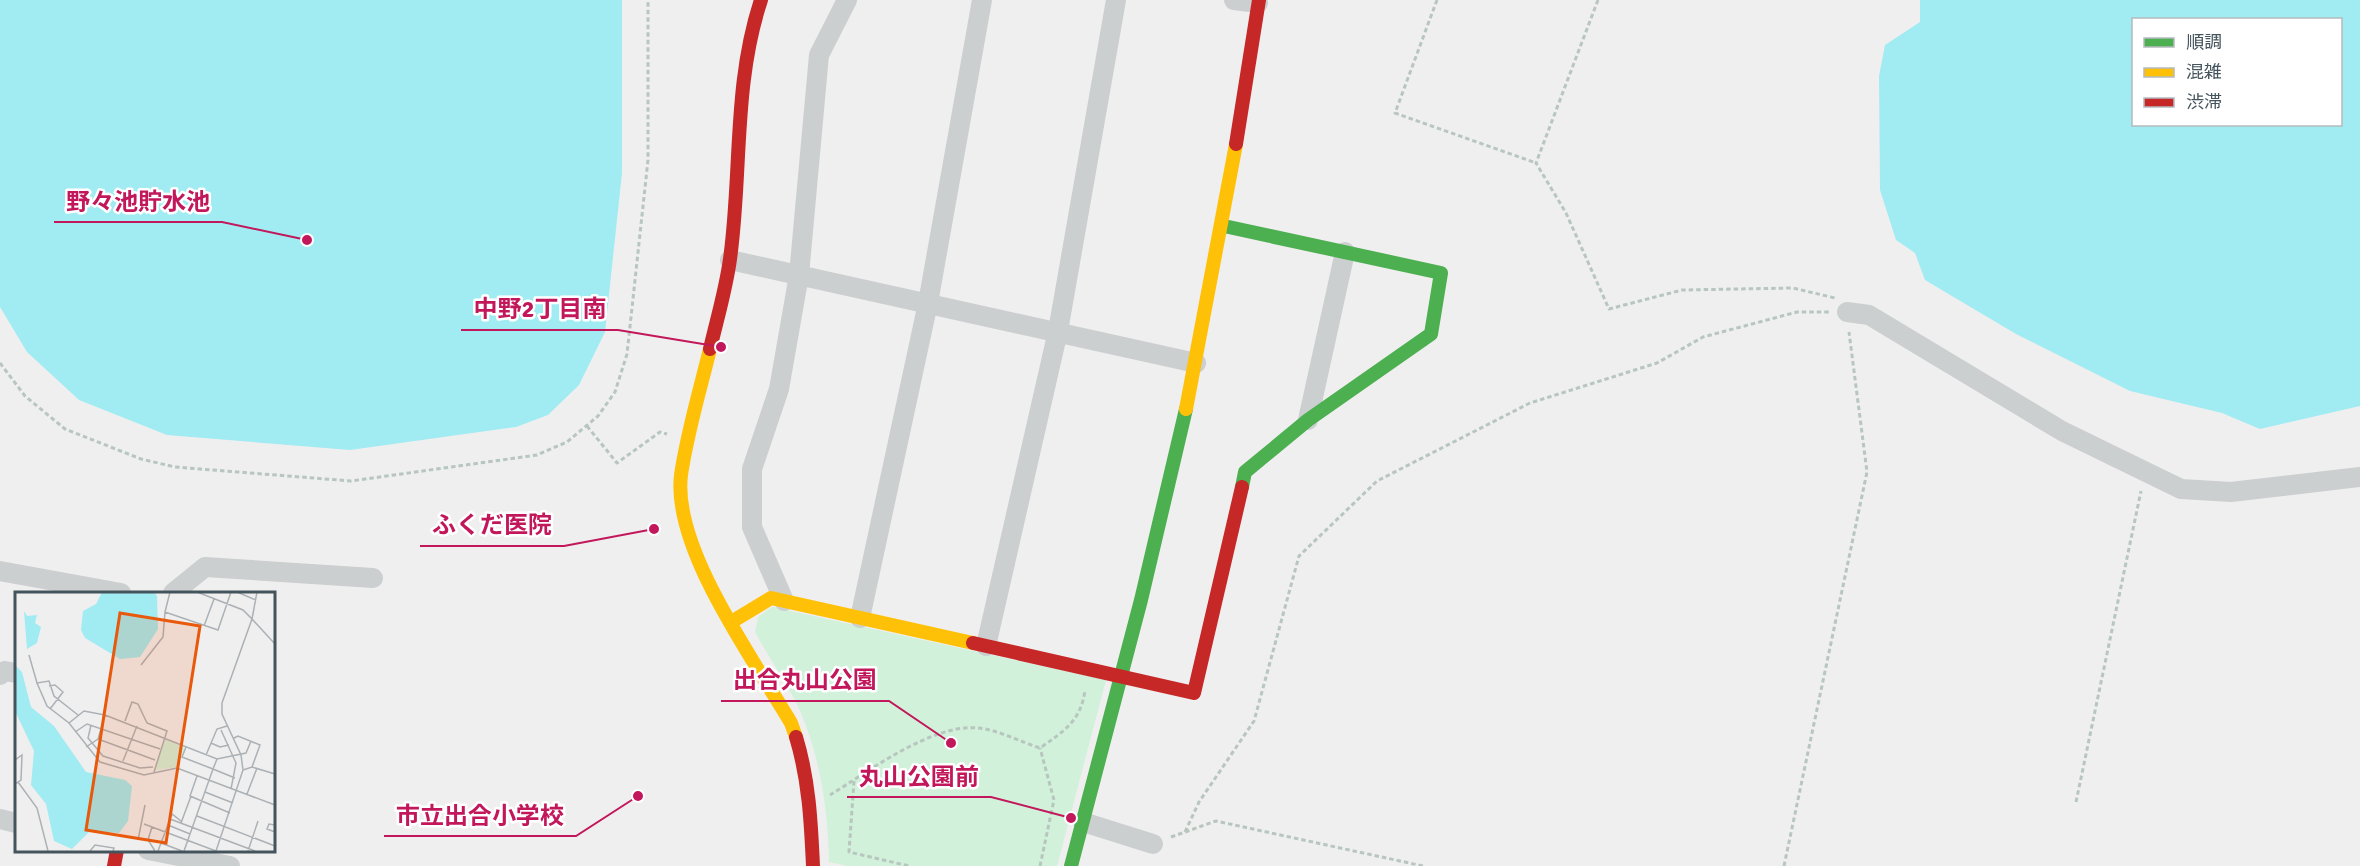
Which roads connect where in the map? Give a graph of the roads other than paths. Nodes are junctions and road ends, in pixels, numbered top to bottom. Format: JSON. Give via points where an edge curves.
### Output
{"nodes":[{"id":1,"x":761,"y":0,"type":"edge"},
{"id":2,"x":848,"y":0,"type":"edge"},
{"id":3,"x":982,"y":0,"type":"edge"},
{"id":4,"x":1116,"y":0,"type":"edge"},
{"id":5,"x":1234,"y":0,"type":"edge"},
{"id":6,"x":1258,"y":1,"type":"edge"},
{"id":7,"x":1224,"y":226,"type":"junction"},
{"id":8,"x":1345,"y":252,"type":"junction"},
{"id":9,"x":730,"y":260,"type":"junction"},
{"id":10,"x":799,"y":275,"type":"junction"},
{"id":11,"x":928,"y":303,"type":"junction"},
{"id":12,"x":1847,"y":312,"type":"road end"},
{"id":13,"x":1058,"y":331,"type":"junction"},
{"id":14,"x":1196,"y":363,"type":"junction"},
{"id":15,"x":1308,"y":420,"type":"junction"},
{"id":16,"x":2360,"y":477,"type":"edge"},
{"id":17,"x":0,"y":571,"type":"edge"},
{"id":18,"x":373,"y":578,"type":"dead end"},
{"id":19,"x":116,"y":592,"type":"edge"},
{"id":20,"x":174,"y":592,"type":"edge"},
{"id":21,"x":784,"y":601,"type":"junction"},
{"id":22,"x":860,"y":618,"type":"junction"},
{"id":23,"x":733,"y":621,"type":"junction"},
{"id":24,"x":986,"y":646,"type":"junction"},
{"id":25,"x":15,"y":673,"type":"edge"},
{"id":26,"x":0,"y":675,"type":"edge"},
{"id":27,"x":1122,"y":678,"type":"junction"},
{"id":28,"x":0,"y":819,"type":"edge"},
{"id":29,"x":1083,"y":822,"type":"junction"},
{"id":30,"x":15,"y":823,"type":"edge"},
{"id":31,"x":1153,"y":844,"type":"road end"},
{"id":32,"x":117,"y":851,"type":"edge"},
{"id":33,"x":155,"y":851,"type":"edge"},
{"id":34,"x":194,"y":862,"type":"edge"},
{"id":35,"x":114,"y":866,"type":"edge"},
{"id":36,"x":230,"y":866,"type":"edge"},
{"id":37,"x":813,"y":866,"type":"edge"},
{"id":38,"x":1071,"y":866,"type":"edge"}],
"edges":[{"from":1,"to":9,"type":"street","via":[[750,33],[743,78]]},
{"from":2,"to":10,"type":"street","via":[[819,55]]},
{"from":3,"to":11,"type":"street"},
{"from":4,"to":13,"type":"street"},
{"from":5,"to":6,"type":"street"},
{"from":6,"to":7,"type":"street"},
{"from":7,"to":8,"type":"street"},
{"from":7,"to":14,"type":"street"},
{"from":8,"to":15,"type":"street"},
{"from":8,"to":15,"type":"street","via":[[1441,273],[1431,334]]},
{"from":9,"to":10,"type":"street"},
{"from":9,"to":23,"type":"street","via":[[681,476],[684,524],[704,575]]},
{"from":10,"to":11,"type":"street"},
{"from":10,"to":21,"type":"street","via":[[779,388],[752,469],[752,527]]},
{"from":11,"to":13,"type":"street"},
{"from":11,"to":22,"type":"street"},
{"from":12,"to":16,"type":"street","via":[[1869,315],[2062,431],[2181,489],[2231,492]]},
{"from":13,"to":14,"type":"street"},
{"from":13,"to":24,"type":"street"},
{"from":14,"to":27,"type":"street"},
{"from":15,"to":27,"type":"street","via":[[1245,472],[1194,693]]},
{"from":17,"to":19,"type":"street"},
{"from":18,"to":20,"type":"street","via":[[205,567]]},
{"from":21,"to":22,"type":"street"},
{"from":21,"to":23,"type":"street","via":[[771,598]]},
{"from":22,"to":24,"type":"street"},
{"from":23,"to":37,"type":"street","via":[[791,723],[804,764]]},
{"from":24,"to":27,"type":"street"},
{"from":25,"to":26,"type":"street","via":[[5,671]]},
{"from":27,"to":29,"type":"street"},
{"from":28,"to":30,"type":"street"},
{"from":29,"to":31,"type":"street"},
{"from":29,"to":38,"type":"street"},
{"from":32,"to":35,"type":"street"},
{"from":33,"to":34,"type":"street"},
{"from":34,"to":36,"type":"street"}]}
